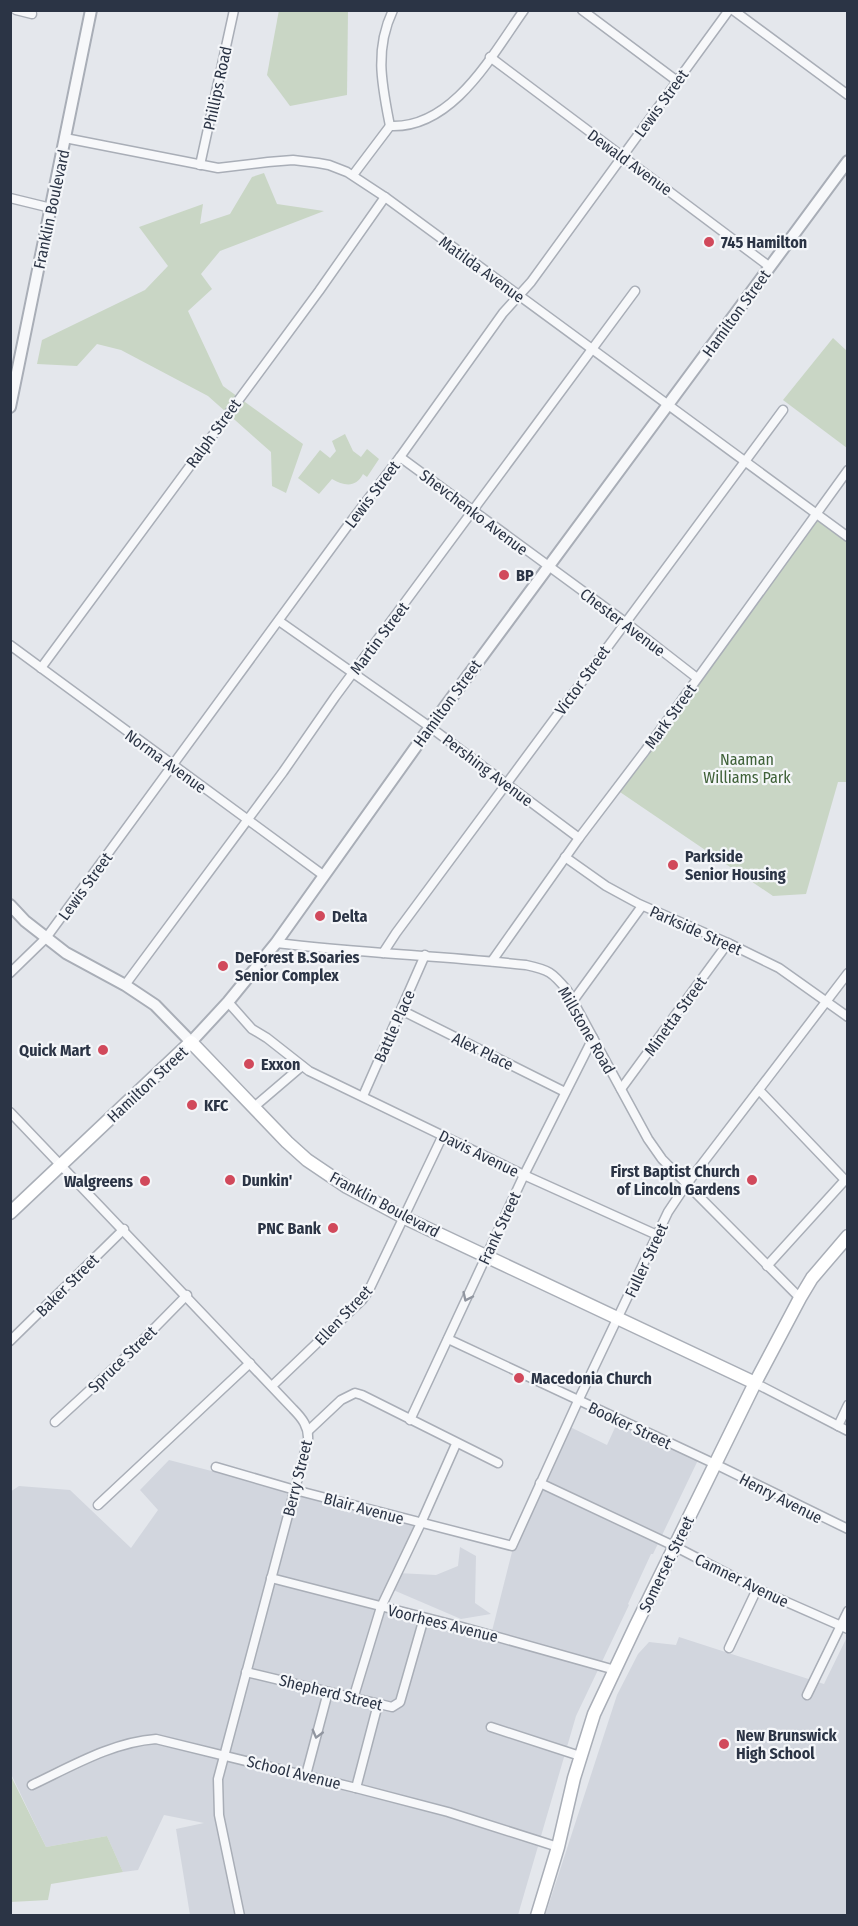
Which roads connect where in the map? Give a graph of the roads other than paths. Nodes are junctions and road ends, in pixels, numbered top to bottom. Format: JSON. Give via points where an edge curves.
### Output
{"nodes":[{"id":1,"x":16,"y":10,"type":"edge"},
{"id":2,"x":91,"y":10,"type":"edge"},
{"id":3,"x":234,"y":10,"type":"edge"},
{"id":4,"x":393,"y":10,"type":"edge"},
{"id":5,"x":524,"y":10,"type":"edge"},
{"id":6,"x":582,"y":10,"type":"edge"},
{"id":7,"x":731,"y":10,"type":"edge"},
{"id":8,"x":32,"y":14,"type":"dead end"},
{"id":9,"x":490,"y":57,"type":"junction"},
{"id":10,"x":677,"y":81,"type":"junction"},
{"id":11,"x":848,"y":94,"type":"edge"},
{"id":12,"x":390,"y":126,"type":"junction"},
{"id":13,"x":65,"y":138,"type":"junction"},
{"id":14,"x":623,"y":156,"type":"junction"},
{"id":15,"x":848,"y":161,"type":"edge"},
{"id":16,"x":200,"y":165,"type":"junction"},
{"id":17,"x":353,"y":175,"type":"junction"},
{"id":18,"x":385,"y":197,"type":"junction"},
{"id":19,"x":10,"y":198,"type":"edge"},
{"id":20,"x":51,"y":207,"type":"junction"},
{"id":21,"x":770,"y":267,"type":"junction"},
{"id":22,"x":635,"y":291,"type":"dead end"},
{"id":23,"x":519,"y":296,"type":"junction"},
{"id":24,"x":592,"y":349,"type":"junction"},
{"id":25,"x":668,"y":405,"type":"junction"},
{"id":26,"x":10,"y":407,"type":"edge"},
{"id":27,"x":783,"y":410,"type":"dead end"},
{"id":28,"x":400,"y":457,"type":"junction"},
{"id":29,"x":744,"y":462,"type":"junction"},
{"id":30,"x":848,"y":470,"type":"edge"},
{"id":31,"x":473,"y":512,"type":"junction"},
{"id":32,"x":816,"y":514,"type":"junction"},
{"id":33,"x":848,"y":537,"type":"edge"},
{"id":34,"x":548,"y":567,"type":"junction"},
{"id":35,"x":279,"y":621,"type":"junction"},
{"id":36,"x":625,"y":622,"type":"junction"},
{"id":37,"x":10,"y":645,"type":"edge"},
{"id":38,"x":41,"y":668,"type":"junction"},
{"id":39,"x":354,"y":672,"type":"junction"},
{"id":40,"x":697,"y":678,"type":"junction"},
{"id":41,"x":430,"y":727,"type":"junction"},
{"id":42,"x":173,"y":766,"type":"junction"},
{"id":43,"x":505,"y":784,"type":"junction"},
{"id":44,"x":247,"y":820,"type":"junction"},
{"id":45,"x":579,"y":838,"type":"junction"},
{"id":46,"x":565,"y":857,"type":"junction"},
{"id":47,"x":323,"y":875,"type":"junction"},
{"id":48,"x":10,"y":904,"type":"edge"},
{"id":49,"x":642,"y":906,"type":"junction"},
{"id":50,"x":46,"y":938,"type":"junction"},
{"id":51,"x":276,"y":943,"type":"junction"},
{"id":52,"x":728,"y":943,"type":"junction"},
{"id":53,"x":383,"y":952,"type":"junction"},
{"id":54,"x":425,"y":955,"type":"junction"},
{"id":55,"x":492,"y":961,"type":"junction"},
{"id":56,"x":10,"y":973,"type":"edge"},
{"id":57,"x":848,"y":973,"type":"edge"},
{"id":58,"x":126,"y":985,"type":"junction"},
{"id":59,"x":573,"y":1001,"type":"junction"},
{"id":60,"x":827,"y":1001,"type":"junction"},
{"id":61,"x":228,"y":1002,"type":"junction"},
{"id":62,"x":401,"y":1010,"type":"junction"},
{"id":63,"x":848,"y":1017,"type":"edge"},
{"id":64,"x":593,"y":1038,"type":"junction"},
{"id":65,"x":191,"y":1042,"type":"junction"},
{"id":66,"x":302,"y":1066,"type":"junction"},
{"id":67,"x":621,"y":1089,"type":"junction"},
{"id":68,"x":759,"y":1090,"type":"junction"},
{"id":69,"x":565,"y":1092,"type":"junction"},
{"id":70,"x":363,"y":1096,"type":"junction"},
{"id":71,"x":254,"y":1107,"type":"junction"},
{"id":72,"x":10,"y":1112,"type":"edge"},
{"id":73,"x":443,"y":1135,"type":"junction"},
{"id":74,"x":61,"y":1166,"type":"junction"},
{"id":75,"x":524,"y":1175,"type":"junction"},
{"id":76,"x":686,"y":1185,"type":"junction"},
{"id":77,"x":10,"y":1213,"type":"edge"},
{"id":78,"x":405,"y":1218,"type":"junction"},
{"id":79,"x":123,"y":1229,"type":"junction"},
{"id":80,"x":657,"y":1235,"type":"junction"},
{"id":81,"x":848,"y":1236,"type":"edge"},
{"id":82,"x":486,"y":1256,"type":"junction"},
{"id":83,"x":767,"y":1266,"type":"junction"},
{"id":84,"x":186,"y":1295,"type":"junction"},
{"id":85,"x":800,"y":1298,"type":"junction"},
{"id":86,"x":618,"y":1318,"type":"junction"},
{"id":87,"x":448,"y":1339,"type":"junction"},
{"id":88,"x":10,"y":1341,"type":"edge"},
{"id":89,"x":250,"y":1363,"type":"junction"},
{"id":90,"x":755,"y":1383,"type":"junction"},
{"id":91,"x":272,"y":1386,"type":"junction"},
{"id":92,"x":578,"y":1401,"type":"junction"},
{"id":93,"x":848,"y":1406,"type":"edge"},
{"id":94,"x":411,"y":1420,"type":"junction"},
{"id":95,"x":56,"y":1422,"type":"dead end"},
{"id":96,"x":838,"y":1426,"type":"junction"},
{"id":97,"x":308,"y":1431,"type":"junction"},
{"id":98,"x":848,"y":1431,"type":"edge"},
{"id":99,"x":456,"y":1444,"type":"junction"},
{"id":100,"x":498,"y":1463,"type":"dead end"},
{"id":101,"x":715,"y":1464,"type":"junction"},
{"id":102,"x":216,"y":1467,"type":"dead end"},
{"id":103,"x":540,"y":1483,"type":"junction"},
{"id":104,"x":295,"y":1490,"type":"junction"},
{"id":105,"x":98,"y":1505,"type":"dead end"},
{"id":106,"x":421,"y":1523,"type":"junction"},
{"id":107,"x":848,"y":1529,"type":"edge"},
{"id":108,"x":512,"y":1546,"type":"joint"},
{"id":109,"x":675,"y":1546,"type":"junction"},
{"id":110,"x":271,"y":1578,"type":"junction"},
{"id":111,"x":757,"y":1589,"type":"junction"},
{"id":112,"x":381,"y":1607,"type":"junction"},
{"id":113,"x":848,"y":1611,"type":"edge"},
{"id":114,"x":424,"y":1617,"type":"junction"},
{"id":115,"x":844,"y":1628,"type":"edge"},
{"id":116,"x":729,"y":1648,"type":"dead end"},
{"id":117,"x":615,"y":1670,"type":"junction"},
{"id":118,"x":246,"y":1672,"type":"junction"},
{"id":119,"x":328,"y":1692,"type":"junction"},
{"id":120,"x":807,"y":1695,"type":"dead end"},
{"id":121,"x":353,"y":1699,"type":"junction"},
{"id":122,"x":378,"y":1704,"type":"junction"},
{"id":123,"x":491,"y":1727,"type":"dead end"},
{"id":124,"x":224,"y":1755,"type":"junction"},
{"id":125,"x":579,"y":1758,"type":"junction"},
{"id":126,"x":306,"y":1775,"type":"junction"},
{"id":127,"x":32,"y":1785,"type":"dead end"},
{"id":128,"x":356,"y":1788,"type":"junction"},
{"id":129,"x":558,"y":1847,"type":"junction"},
{"id":130,"x":240,"y":1916,"type":"edge"},
{"id":131,"x":537,"y":1916,"type":"edge"}],
"edges":[{"from":1,"to":8,"type":"street"},
{"from":2,"to":13,"type":"street","name":"Franklin Boulevard"},
{"from":3,"to":16,"type":"street","name":"Phillips Road"},
{"from":4,"to":12,"type":"street","via":[[382,41],[381,58]]},
{"from":5,"to":9,"type":"street"},
{"from":6,"to":10,"type":"street"},
{"from":7,"to":10,"type":"street","name":"Lewis Street"},
{"from":7,"to":11,"type":"street"},
{"from":9,"to":12,"type":"street","via":[[451,105],[425,119]]},
{"from":9,"to":14,"type":"street","name":"Dewald Avenue"},
{"from":10,"to":14,"type":"street","name":"Lewis Street"},
{"from":12,"to":17,"type":"street"},
{"from":13,"to":16,"type":"street","name":"Matilda Avenue"},
{"from":13,"to":20,"type":"street","name":"Franklin Boulevard"},
{"from":14,"to":21,"type":"street","name":"Dewald Avenue"},
{"from":14,"to":23,"type":"street","name":"Lewis Street"},
{"from":15,"to":21,"type":"street","name":"Hamilton Street"},
{"from":16,"to":17,"type":"street","name":"Matilda Avenue","via":[[218,168],[293,160],[329,165]]},
{"from":17,"to":18,"type":"street","name":"Matilda Avenue"},
{"from":18,"to":23,"type":"street","name":"Matilda Avenue"},
{"from":18,"to":38,"type":"street","name":"Ralph Street"},
{"from":19,"to":20,"type":"street"},
{"from":20,"to":26,"type":"street","name":"Franklin Boulevard"},
{"from":21,"to":25,"type":"street","name":"Hamilton Street"},
{"from":22,"to":24,"type":"street","name":"Martin Street"},
{"from":23,"to":24,"type":"street","name":"Matilda Avenue"},
{"from":23,"to":28,"type":"street","name":"Lewis Street"},
{"from":24,"to":25,"type":"street","name":"Matilda Avenue"},
{"from":24,"to":31,"type":"street","name":"Martin Street"},
{"from":25,"to":29,"type":"street","name":"Matilda Avenue"},
{"from":25,"to":34,"type":"street","name":"Hamilton Street"},
{"from":27,"to":29,"type":"street","name":"Victor Street"},
{"from":28,"to":31,"type":"street","name":"Shevchenko Avenue"},
{"from":28,"to":35,"type":"street","name":"Lewis Street"},
{"from":29,"to":32,"type":"street","name":"Matilda Avenue"},
{"from":29,"to":36,"type":"street","name":"Victor Street"},
{"from":30,"to":32,"type":"street","name":"Mark Street"},
{"from":31,"to":34,"type":"street","name":"Shevchenko Avenue"},
{"from":31,"to":39,"type":"street","name":"Martin Street"},
{"from":32,"to":33,"type":"street","name":"Matilda Avenue"},
{"from":32,"to":40,"type":"street","name":"Mark Street"},
{"from":34,"to":36,"type":"street","name":"Chester Avenue"},
{"from":34,"to":41,"type":"street","name":"Hamilton Street"},
{"from":35,"to":39,"type":"street","name":"Pershing Avenue"},
{"from":35,"to":42,"type":"street","name":"Lewis Street"},
{"from":36,"to":40,"type":"street","name":"Chester Avenue"},
{"from":36,"to":43,"type":"street","name":"Victor Street"},
{"from":37,"to":38,"type":"street","name":"Norma Avenue"},
{"from":38,"to":42,"type":"street","name":"Norma Avenue"},
{"from":39,"to":41,"type":"street","name":"Pershing Avenue"},
{"from":39,"to":44,"type":"street","name":"Martin Street"},
{"from":40,"to":45,"type":"street","name":"Mark Street"},
{"from":41,"to":43,"type":"street","name":"Pershing Avenue"},
{"from":41,"to":47,"type":"street","name":"Hamilton Street"},
{"from":42,"to":44,"type":"street","name":"Norma Avenue"},
{"from":42,"to":50,"type":"street","name":"Lewis Street"},
{"from":43,"to":45,"type":"street","name":"Pershing Avenue"},
{"from":43,"to":53,"type":"street","name":"Victor Street"},
{"from":44,"to":47,"type":"street","name":"Norma Avenue"},
{"from":44,"to":58,"type":"street","name":"Martin Street"},
{"from":45,"to":46,"type":"street","name":"Mark Street"},
{"from":46,"to":49,"type":"street","name":"Parkside Street"},
{"from":46,"to":55,"type":"street","name":"Mark Street"},
{"from":47,"to":51,"type":"street","name":"Hamilton Street"},
{"from":48,"to":50,"type":"street","name":"Franklin Boulevard"},
{"from":49,"to":52,"type":"street","name":"Parkside Street"},
{"from":49,"to":59,"type":"street"},
{"from":50,"to":56,"type":"street","name":"Lewis Street"},
{"from":50,"to":58,"type":"street","name":"Franklin Boulevard"},
{"from":51,"to":53,"type":"street","name":"Millstone Road"},
{"from":51,"to":61,"type":"street","name":"Hamilton Street"},
{"from":52,"to":60,"type":"street","name":"Parkside Street","via":[[779,968]]},
{"from":52,"to":67,"type":"street","name":"Minetta Street"},
{"from":53,"to":54,"type":"street","name":"Millstone Road"},
{"from":54,"to":55,"type":"street","name":"Millstone Road"},
{"from":54,"to":62,"type":"street","name":"Battle Place"},
{"from":55,"to":59,"type":"street","name":"Millstone Road","via":[[541,968],[554,974]]},
{"from":57,"to":60,"type":"street","name":"Fuller Street"},
{"from":58,"to":65,"type":"street","name":"Franklin Boulevard","via":[[155,1005]]},
{"from":59,"to":64,"type":"street","name":"Millstone Road"},
{"from":60,"to":63,"type":"street","name":"Parkside Street"},
{"from":60,"to":68,"type":"street","name":"Fuller Street"},
{"from":61,"to":65,"type":"street","name":"Hamilton Street"},
{"from":61,"to":66,"type":"street","name":"Davis Avenue","via":[[252,1029]]},
{"from":62,"to":69,"type":"street","name":"Alex Place"},
{"from":62,"to":70,"type":"street","name":"Battle Place"},
{"from":64,"to":67,"type":"street","name":"Millstone Road"},
{"from":64,"to":69,"type":"street","name":"Frank Street"},
{"from":65,"to":71,"type":"main road","name":"Franklin Boulevard"},
{"from":65,"to":74,"type":"main road","name":"Hamilton Street"},
{"from":66,"to":70,"type":"street","name":"Davis Avenue"},
{"from":66,"to":71,"type":"street"},
{"from":67,"to":76,"type":"street","name":"Millstone Road","via":[[648,1139]]},
{"from":68,"to":76,"type":"street","name":"Fuller Street"},
{"from":68,"to":83,"type":"street","via":[[845,1180]]},
{"from":69,"to":75,"type":"street","name":"Frank Street"},
{"from":70,"to":73,"type":"street","name":"Davis Avenue"},
{"from":71,"to":78,"type":"main road","name":"Franklin Boulevard","via":[[307,1160]]},
{"from":72,"to":74,"type":"street","name":"Berry Street"},
{"from":73,"to":75,"type":"street","name":"Davis Avenue"},
{"from":73,"to":78,"type":"street","name":"Ellen Street"},
{"from":74,"to":77,"type":"main road","name":"Hamilton Street"},
{"from":74,"to":79,"type":"street","name":"Berry Street"},
{"from":75,"to":80,"type":"street","name":"Davis Avenue"},
{"from":75,"to":82,"type":"street","name":"Frank Street"},
{"from":76,"to":80,"type":"street","name":"Fuller Street"},
{"from":76,"to":83,"type":"street","name":"Millstone Road"},
{"from":78,"to":82,"type":"main road","name":"Franklin Boulevard"},
{"from":78,"to":91,"type":"street","name":"Ellen Street","via":[[362,1300]]},
{"from":79,"to":84,"type":"street","name":"Berry Street"},
{"from":79,"to":88,"type":"street","name":"Baker Street"},
{"from":80,"to":86,"type":"street","name":"Fuller Street"},
{"from":81,"to":85,"type":"main road","name":"Somerset Street"},
{"from":82,"to":86,"type":"main road","name":"Franklin Boulevard"},
{"from":82,"to":87,"type":"street","name":"Frank Street","one_way":true},
{"from":83,"to":85,"type":"street","name":"Millstone Road"},
{"from":84,"to":89,"type":"street","name":"Berry Street"},
{"from":84,"to":95,"type":"street","name":"Spruce Street"},
{"from":85,"to":90,"type":"main road","name":"Somerset Street"},
{"from":86,"to":90,"type":"main road","name":"Franklin Boulevard"},
{"from":86,"to":92,"type":"street","name":"Fuller Street"},
{"from":87,"to":92,"type":"street","name":"Booker Street"},
{"from":87,"to":94,"type":"street","name":"Frank Street"},
{"from":89,"to":91,"type":"street","name":"Berry Street"},
{"from":89,"to":105,"type":"street"},
{"from":90,"to":96,"type":"street"},
{"from":90,"to":101,"type":"main road","name":"Somerset Street"},
{"from":91,"to":97,"type":"street","name":"Berry Street"},
{"from":92,"to":101,"type":"street","name":"Booker Street"},
{"from":92,"to":103,"type":"street","name":"Fuller Street"},
{"from":93,"to":96,"type":"street"},
{"from":94,"to":97,"type":"street","via":[[355,1394],[341,1400]]},
{"from":94,"to":99,"type":"street"},
{"from":96,"to":98,"type":"street"},
{"from":97,"to":104,"type":"street","name":"Berry Street"},
{"from":99,"to":100,"type":"street"},
{"from":99,"to":106,"type":"street"},
{"from":101,"to":107,"type":"street","name":"Henry Avenue"},
{"from":101,"to":109,"type":"main road","name":"Somerset Street"},
{"from":102,"to":104,"type":"street","name":"Blair Avenue"},
{"from":103,"to":108,"type":"street","name":"Fuller Street"},
{"from":103,"to":109,"type":"street","name":"Camner Avenue"},
{"from":104,"to":106,"type":"street","name":"Blair Avenue"},
{"from":104,"to":110,"type":"street","name":"Berry Street"},
{"from":106,"to":108,"type":"street","name":"Blair Avenue"},
{"from":106,"to":112,"type":"street"},
{"from":109,"to":111,"type":"street","name":"Camner Avenue"},
{"from":109,"to":117,"type":"main road","name":"Somerset Street"},
{"from":110,"to":112,"type":"street","name":"Voorhees Avenue"},
{"from":110,"to":118,"type":"street","name":"Berry Street"},
{"from":111,"to":115,"type":"street","name":"Camner Avenue"},
{"from":111,"to":116,"type":"street"},
{"from":112,"to":114,"type":"street","name":"Voorhees Avenue"},
{"from":112,"to":121,"type":"street"},
{"from":113,"to":115,"type":"street"},
{"from":114,"to":117,"type":"street","name":"Voorhees Avenue"},
{"from":114,"to":122,"type":"street","name":"Shepherd Street","via":[[400,1702],[392,1707]]},
{"from":115,"to":120,"type":"street"},
{"from":117,"to":125,"type":"main road","name":"Somerset Street"},
{"from":118,"to":119,"type":"street","name":"Shepherd Street"},
{"from":118,"to":124,"type":"street","name":"Berry Street"},
{"from":119,"to":121,"type":"street","name":"Shepherd Street"},
{"from":119,"to":126,"type":"street","one_way":true},
{"from":121,"to":122,"type":"street","name":"Shepherd Street"},
{"from":122,"to":128,"type":"street"},
{"from":123,"to":125,"type":"street"},
{"from":124,"to":126,"type":"street","name":"School Avenue"},
{"from":124,"to":127,"type":"street","name":"School Avenue","via":[[156,1739],[136,1740]]},
{"from":124,"to":130,"type":"street","name":"Berry Street","via":[[218,1779],[219,1815]]},
{"from":125,"to":129,"type":"main road","name":"Somerset Street"},
{"from":126,"to":128,"type":"street","name":"School Avenue"},
{"from":128,"to":129,"type":"street","name":"School Avenue"},
{"from":129,"to":131,"type":"main road","name":"Somerset Street"}]}
